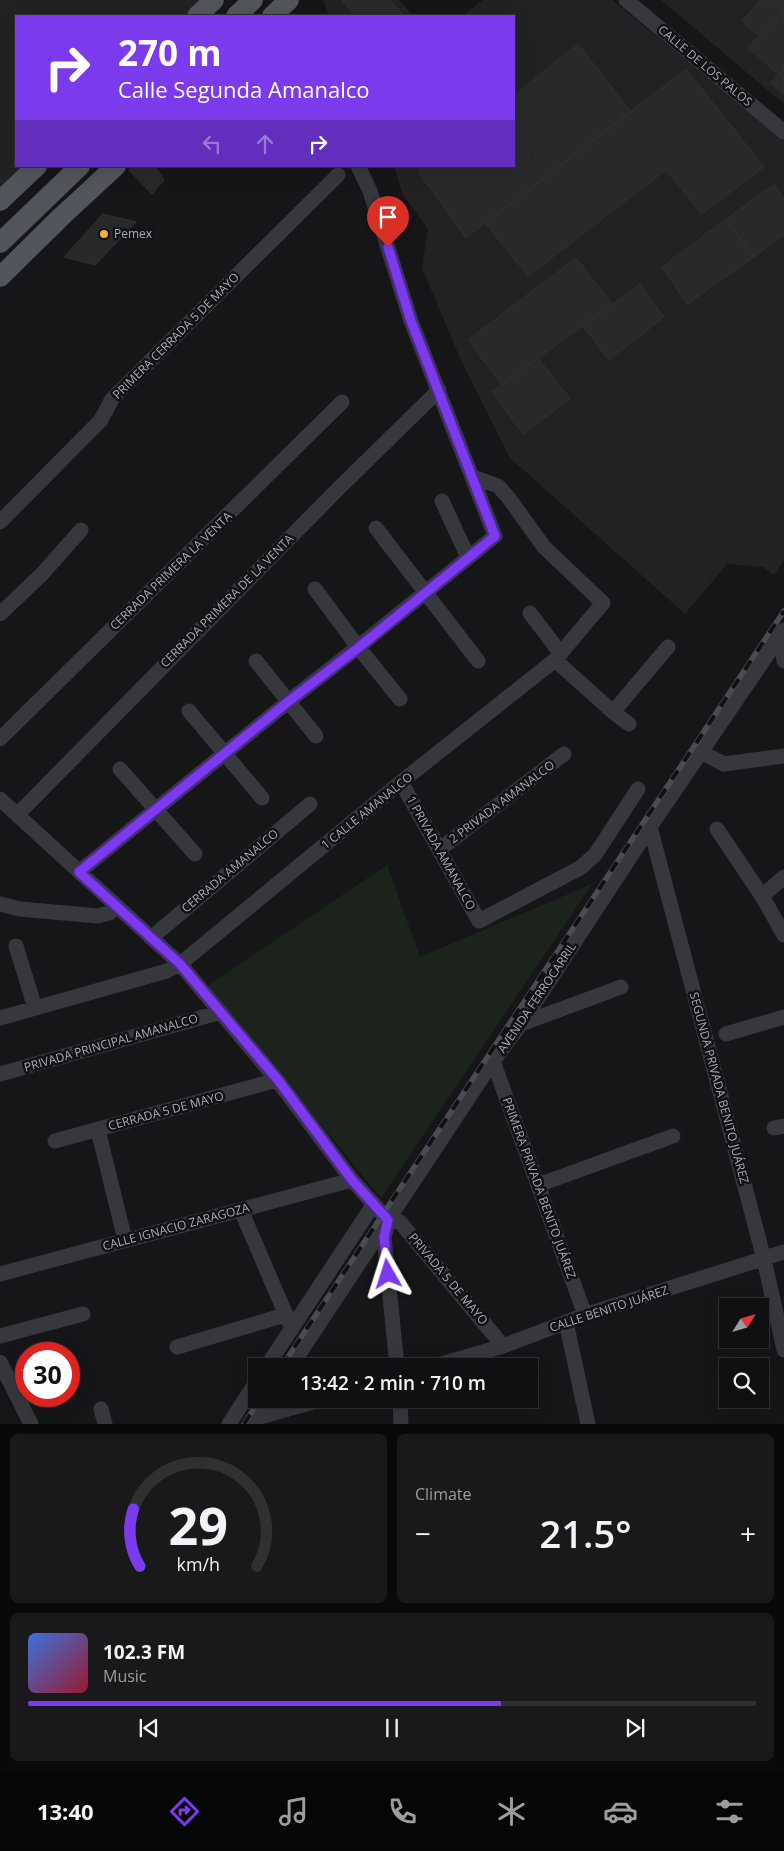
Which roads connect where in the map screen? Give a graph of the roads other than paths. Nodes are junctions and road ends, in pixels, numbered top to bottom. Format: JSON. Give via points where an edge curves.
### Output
{"nodes":[{"id":1,"x":214,"y":0,"type":"edge"},
{"id":2,"x":253,"y":0,"type":"edge"},
{"id":3,"x":626,"y":0,"type":"edge"},
{"id":4,"x":198,"y":15,"type":"edge"},
{"id":5,"x":237,"y":15,"type":"edge"},
{"id":6,"x":784,"y":132,"type":"edge"},
{"id":7,"x":36,"y":167,"type":"edge"},
{"id":8,"x":79,"y":167,"type":"edge"},
{"id":9,"x":115,"y":167,"type":"edge"},
{"id":10,"x":358,"y":167,"type":"edge"},
{"id":11,"x":338,"y":175,"type":"dead end"},
{"id":12,"x":0,"y":201,"type":"edge"},
{"id":13,"x":0,"y":244,"type":"edge"},
{"id":14,"x":0,"y":277,"type":"edge"},
{"id":15,"x":439,"y":390,"type":"junction"},
{"id":16,"x":342,"y":402,"type":"dead end"},
{"id":17,"x":473,"y":477,"type":"junction"},
{"id":18,"x":442,"y":501,"type":"dead end"},
{"id":19,"x":0,"y":522,"type":"edge"},
{"id":20,"x":376,"y":528,"type":"dead end"},
{"id":21,"x":81,"y":530,"type":"dead end"},
{"id":22,"x":468,"y":557,"type":"junction"},
{"id":23,"x":315,"y":589,"type":"dead end"},
{"id":24,"x":425,"y":591,"type":"junction"},
{"id":25,"x":530,"y":613,"type":"dead end"},
{"id":26,"x":0,"y":614,"type":"edge"},
{"id":27,"x":782,"y":633,"type":"edge"},
{"id":28,"x":668,"y":647,"type":"dead end"},
{"id":29,"x":358,"y":648,"type":"junction"},
{"id":30,"x":558,"y":657,"type":"junction"},
{"id":31,"x":784,"y":660,"type":"edge"},
{"id":32,"x":256,"y":661,"type":"dead end"},
{"id":33,"x":478,"y":661,"type":"dead end"},
{"id":34,"x":400,"y":699,"type":"dead end"},
{"id":35,"x":289,"y":701,"type":"junction"},
{"id":36,"x":189,"y":711,"type":"dead end"},
{"id":37,"x":613,"y":712,"type":"junction"},
{"id":38,"x":629,"y":724,"type":"dead end"},
{"id":39,"x":316,"y":736,"type":"dead end"},
{"id":40,"x":0,"y":739,"type":"edge"},
{"id":41,"x":701,"y":752,"type":"junction"},
{"id":42,"x":224,"y":754,"type":"junction"},
{"id":43,"x":564,"y":754,"type":"dead end"},
{"id":44,"x":784,"y":756,"type":"edge"},
{"id":45,"x":120,"y":769,"type":"dead end"},
{"id":46,"x":401,"y":782,"type":"junction"},
{"id":47,"x":638,"y":789,"type":"dead end"},
{"id":48,"x":262,"y":798,"type":"dead end"},
{"id":49,"x":0,"y":799,"type":"edge"},
{"id":50,"x":310,"y":804,"type":"dead end"},
{"id":51,"x":157,"y":809,"type":"junction"},
{"id":52,"x":17,"y":815,"type":"junction"},
{"id":53,"x":650,"y":826,"type":"junction"},
{"id":54,"x":717,"y":830,"type":"dead end"},
{"id":55,"x":440,"y":849,"type":"junction"},
{"id":56,"x":195,"y":854,"type":"dead end"},
{"id":57,"x":79,"y":872,"type":"junction"},
{"id":58,"x":784,"y":878,"type":"edge"},
{"id":59,"x":762,"y":896,"type":"junction"},
{"id":60,"x":0,"y":904,"type":"edge"},
{"id":61,"x":117,"y":906,"type":"junction"},
{"id":62,"x":784,"y":935,"type":"edge"},
{"id":63,"x":151,"y":938,"type":"junction"},
{"id":64,"x":16,"y":946,"type":"dead end"},
{"id":65,"x":180,"y":964,"type":"junction"},
{"id":66,"x":621,"y":987,"type":"dead end"},
{"id":67,"x":35,"y":1008,"type":"junction"},
{"id":68,"x":222,"y":1012,"type":"junction"},
{"id":69,"x":784,"y":1017,"type":"edge"},
{"id":70,"x":0,"y":1018,"type":"edge"},
{"id":71,"x":521,"y":1024,"type":"junction"},
{"id":72,"x":726,"y":1034,"type":"dead end"},
{"id":73,"x":493,"y":1061,"type":"junction"},
{"id":74,"x":0,"y":1074,"type":"edge"},
{"id":75,"x":278,"y":1080,"type":"junction"},
{"id":76,"x":98,"y":1130,"type":"junction"},
{"id":77,"x":673,"y":1136,"type":"dead end"},
{"id":78,"x":55,"y":1141,"type":"dead end"},
{"id":79,"x":352,"y":1180,"type":"junction"},
{"id":80,"x":538,"y":1185,"type":"junction"},
{"id":81,"x":373,"y":1205,"type":"junction"},
{"id":82,"x":241,"y":1210,"type":"junction"},
{"id":83,"x":388,"y":1220,"type":"junction"},
{"id":84,"x":125,"y":1240,"type":"junction"},
{"id":85,"x":784,"y":1252,"type":"edge"},
{"id":86,"x":764,"y":1259,"type":"junction"},
{"id":87,"x":0,"y":1274,"type":"edge"},
{"id":88,"x":82,"y":1314,"type":"dead end"},
{"id":89,"x":284,"y":1315,"type":"junction"},
{"id":90,"x":585,"y":1315,"type":"junction"},
{"id":91,"x":566,"y":1322,"type":"junction"},
{"id":92,"x":292,"y":1329,"type":"junction"},
{"id":93,"x":0,"y":1336,"type":"edge"},
{"id":94,"x":503,"y":1346,"type":"junction"},
{"id":95,"x":177,"y":1347,"type":"dead end"},
{"id":96,"x":784,"y":1350,"type":"edge"},
{"id":97,"x":272,"y":1358,"type":"edge"},
{"id":98,"x":296,"y":1358,"type":"edge"},
{"id":99,"x":396,"y":1358,"type":"edge"},
{"id":100,"x":462,"y":1358,"type":"edge"},
{"id":101,"x":0,"y":1362,"type":"edge"},
{"id":102,"x":248,"y":1394,"type":"edge"},
{"id":103,"x":263,"y":1408,"type":"edge"},
{"id":104,"x":295,"y":1408,"type":"edge"},
{"id":105,"x":400,"y":1408,"type":"edge"},
{"id":106,"x":254,"y":1421,"type":"edge"},
{"id":107,"x":31,"y":1424,"type":"edge"},
{"id":108,"x":229,"y":1424,"type":"edge"},
{"id":109,"x":401,"y":1424,"type":"edge"},
{"id":110,"x":588,"y":1424,"type":"edge"}],
"edges":[{"from":1,"to":4,"type":"main road"},
{"from":2,"to":5,"type":"main road"},
{"from":3,"to":6,"type":"street","name":"CALLE DE LOS PALOS"},
{"from":7,"to":12,"type":"main road"},
{"from":8,"to":13,"type":"main road"},
{"from":9,"to":14,"type":"main road"},
{"from":10,"to":15,"type":"street","via":[[370,191],[411,321]]},
{"from":11,"to":19,"type":"street","name":"PRIMERA CERRADA 5 DE MAYO","via":[[112,399],[101,420]]},
{"from":15,"to":17,"type":"street"},
{"from":15,"to":52,"type":"street","name":"CERRADA PRIMERA DE LA VENTA"},
{"from":16,"to":40,"type":"street","name":"CERRADA PRIMERA LA VENTA"},
{"from":17,"to":22,"type":"street","via":[[495,536]]},
{"from":17,"to":30,"type":"street","name":"1 CALLE AMANALCO","via":[[498,486],[544,547],[603,603]]},
{"from":18,"to":22,"type":"street"},
{"from":20,"to":24,"type":"street"},
{"from":21,"to":26,"type":"street"},
{"from":22,"to":24,"type":"street"},
{"from":23,"to":29,"type":"street"},
{"from":24,"to":29,"type":"street"},
{"from":24,"to":33,"type":"street"},
{"from":25,"to":30,"type":"street"},
{"from":27,"to":31,"type":"street"},
{"from":27,"to":41,"type":"street","name":"AVENIDA FERROCARRIL"},
{"from":28,"to":37,"type":"street"},
{"from":29,"to":34,"type":"street"},
{"from":29,"to":35,"type":"street"},
{"from":30,"to":37,"type":"street"},
{"from":30,"to":46,"type":"street","name":"1 CALLE AMANALCO"},
{"from":32,"to":35,"type":"street"},
{"from":35,"to":39,"type":"street"},
{"from":35,"to":42,"type":"street"},
{"from":36,"to":42,"type":"street"},
{"from":37,"to":38,"type":"street"},
{"from":41,"to":44,"type":"street","via":[[724,764]]},
{"from":41,"to":53,"type":"street","name":"AVENIDA FERROCARRIL"},
{"from":42,"to":48,"type":"street"},
{"from":42,"to":51,"type":"street"},
{"from":43,"to":55,"type":"street","name":"2 PRIVADA AMANALCO"},
{"from":45,"to":51,"type":"street"},
{"from":46,"to":55,"type":"street","name":"1 PRIVADA AMANALCO"},
{"from":46,"to":65,"type":"street","name":"1 CALLE AMANALCO"},
{"from":47,"to":55,"type":"street","name":"1 PRIVADA AMANALCO","via":[[595,855],[580,868],[479,922]]},
{"from":49,"to":52,"type":"street","name":"PRIVADA 5 DE MAYO"},
{"from":50,"to":63,"type":"street","name":"CERRADA AMANALCO"},
{"from":51,"to":56,"type":"street"},
{"from":51,"to":57,"type":"street"},
{"from":52,"to":57,"type":"street","name":"PRIVADA 5 DE MAYO"},
{"from":53,"to":71,"type":"street","name":"AVENIDA FERROCARRIL"},
{"from":53,"to":86,"type":"street","name":"SEGUNDA PRIVADA BENITO JUÁREZ"},
{"from":54,"to":59,"type":"street"},
{"from":57,"to":61,"type":"street","name":"PRIVADA 5 DE MAYO"},
{"from":58,"to":59,"type":"street"},
{"from":59,"to":62,"type":"street"},
{"from":60,"to":61,"type":"street","via":[[98,916]]},
{"from":61,"to":63,"type":"street","name":"PRIVADA 5 DE MAYO"},
{"from":63,"to":65,"type":"street","name":"PRIVADA 5 DE MAYO"},
{"from":64,"to":67,"type":"street"},
{"from":65,"to":67,"type":"street","name":"1 CALLE AMANALCO","via":[[167,971]]},
{"from":65,"to":68,"type":"street","name":"PRIVADA 5 DE MAYO"},
{"from":66,"to":71,"type":"street"},
{"from":67,"to":70,"type":"street","name":"1 CALLE AMANALCO"},
{"from":68,"to":74,"type":"street","name":"PRIVADA PRINCIPAL AMANALCO"},
{"from":68,"to":75,"type":"street","name":"PRIVADA 5 DE MAYO"},
{"from":69,"to":72,"type":"street"},
{"from":71,"to":73,"type":"street","name":"AVENIDA FERROCARRIL"},
{"from":73,"to":80,"type":"street","name":"PRIMERA PRIVADA BENITO JUÁREZ"},
{"from":73,"to":83,"type":"street","name":"AVENIDA FERROCARRIL"},
{"from":75,"to":76,"type":"street","name":"CERRADA 5 DE MAYO"},
{"from":75,"to":79,"type":"street","name":"PRIVADA 5 DE MAYO"},
{"from":76,"to":78,"type":"street","name":"CERRADA 5 DE MAYO"},
{"from":76,"to":84,"type":"street"},
{"from":77,"to":80,"type":"street"},
{"from":79,"to":81,"type":"street","name":"PRIVADA 5 DE MAYO"},
{"from":79,"to":82,"type":"street","name":"CALLE IGNACIO ZARAGOZA"},
{"from":80,"to":90,"type":"street","name":"PRIMERA PRIVADA BENITO JUÁREZ"},
{"from":81,"to":83,"type":"street","name":"PRIVADA 5 DE MAYO"},
{"from":81,"to":92,"type":"street"},
{"from":82,"to":84,"type":"street","name":"CALLE IGNACIO ZARAGOZA"},
{"from":82,"to":89,"type":"street"},
{"from":83,"to":94,"type":"street","name":"PRIVADA 5 DE MAYO","via":[[400,1222]]},
{"from":83,"to":98,"type":"street","name":"AVENIDA FERROCARRIL"},
{"from":83,"to":99,"type":"street","via":[[384,1237]]},
{"from":84,"to":87,"type":"street","name":"CALLE IGNACIO ZARAGOZA"},
{"from":85,"to":86,"type":"street","name":"CALLE BENITO JUÁREZ"},
{"from":86,"to":90,"type":"street","name":"CALLE BENITO JUÁREZ"},
{"from":86,"to":96,"type":"street","name":"SEGUNDA PRIVADA BENITO JUÁREZ"},
{"from":88,"to":93,"type":"street"},
{"from":89,"to":92,"type":"street"},
{"from":89,"to":95,"type":"street"},
{"from":90,"to":91,"type":"street","name":"CALLE BENITO JUÁREZ"},
{"from":91,"to":94,"type":"street","name":"CALLE BENITO JUÁREZ"},
{"from":91,"to":110,"type":"street"},
{"from":92,"to":97,"type":"street"},
{"from":94,"to":100,"type":"street","name":"CALLE BENITO JUÁREZ"},
{"from":101,"to":107,"type":"street"},
{"from":102,"to":108,"type":"street"},
{"from":103,"to":106,"type":"street"},
{"from":104,"to":106,"type":"street"},
{"from":105,"to":109,"type":"street"}]}
